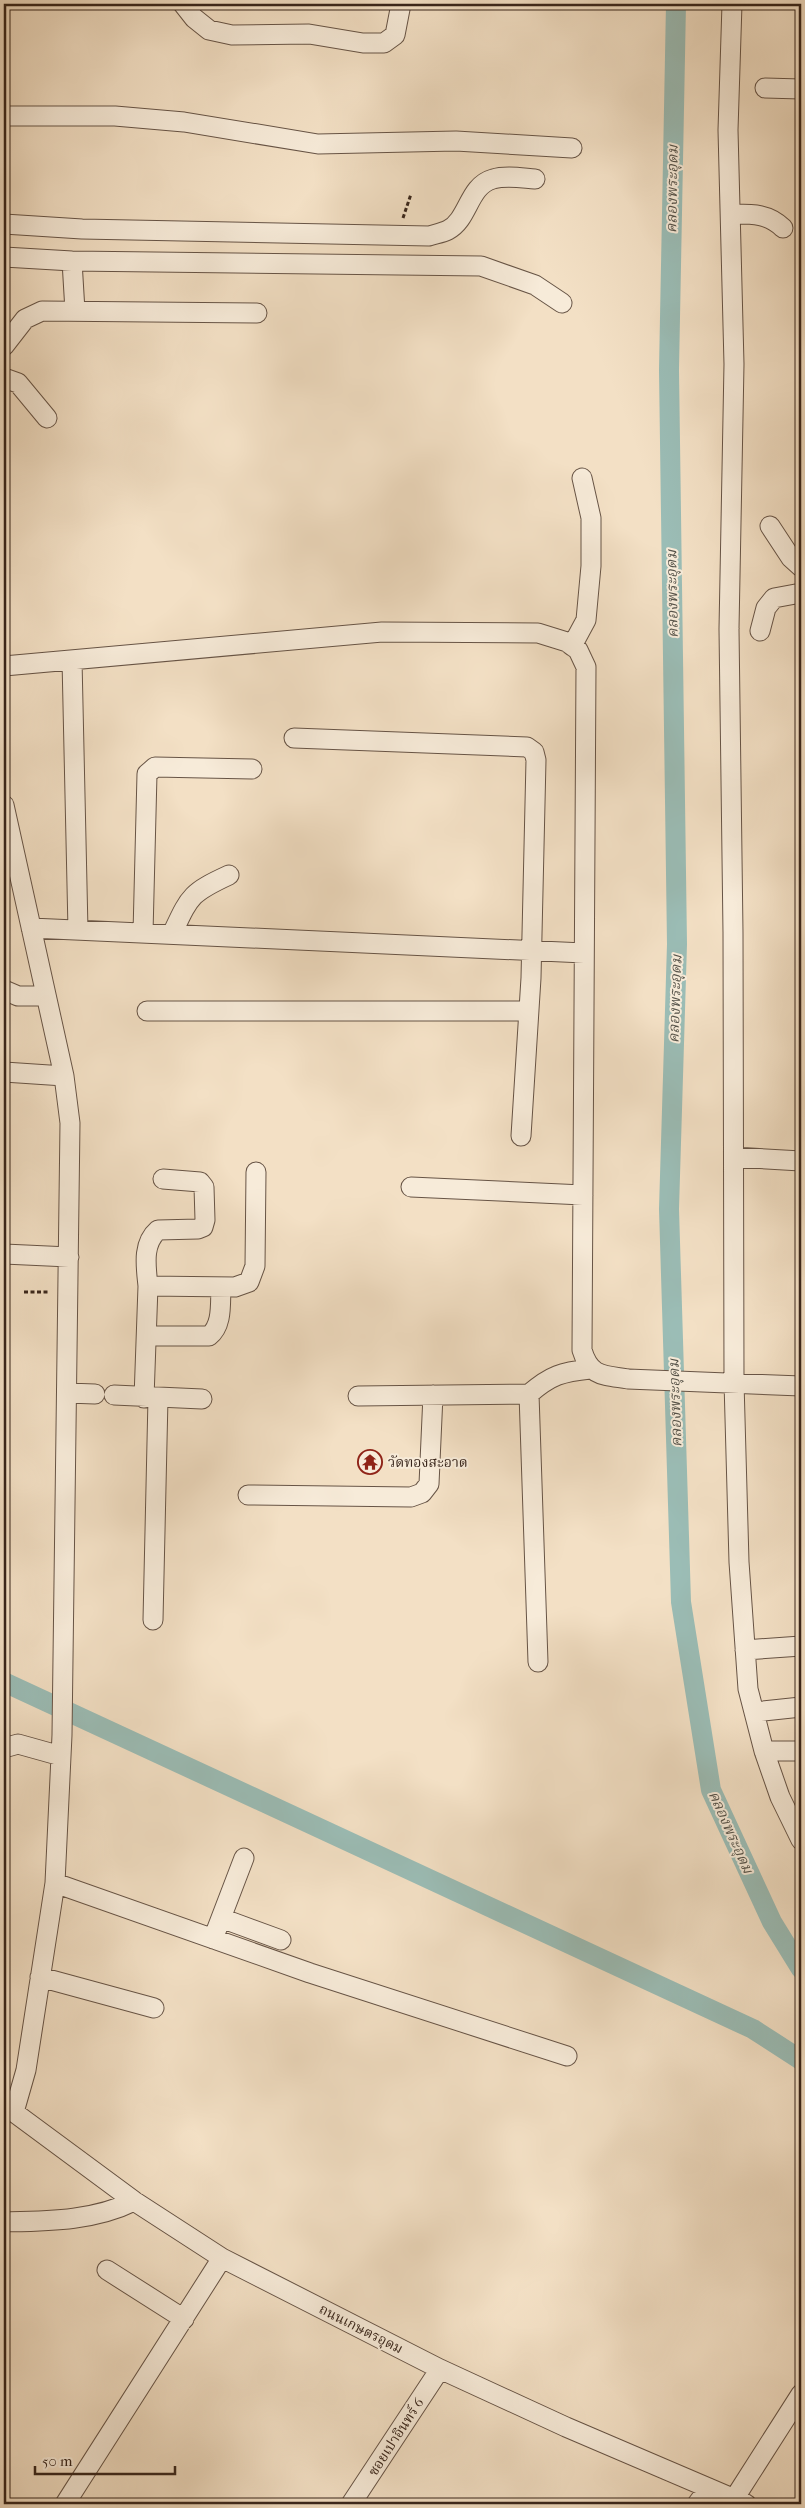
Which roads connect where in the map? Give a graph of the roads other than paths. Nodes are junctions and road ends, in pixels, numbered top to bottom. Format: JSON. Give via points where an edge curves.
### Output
{"nodes":[{"id":1,"x":183,"y":4,"type":"edge"},
{"id":2,"x":401,"y":4,"type":"edge"},
{"id":3,"x":732,"y":4,"type":"edge"},
{"id":4,"x":765,"y":88,"type":"dead end"},
{"id":5,"x":801,"y":88,"type":"edge"},
{"id":6,"x":4,"y":116,"type":"edge"},
{"id":7,"x":572,"y":148,"type":"dead end"},
{"id":8,"x":535,"y":179,"type":"dead end"},
{"id":9,"x":731,"y":214,"type":"junction"},
{"id":10,"x":4,"y":224,"type":"edge"},
{"id":11,"x":783,"y":228,"type":"dead end"},
{"id":12,"x":4,"y":257,"type":"edge"},
{"id":13,"x":72,"y":262,"type":"junction"},
{"id":14,"x":562,"y":304,"type":"dead end"},
{"id":15,"x":75,"y":311,"type":"junction"},
{"id":16,"x":257,"y":312,"type":"dead end"},
{"id":17,"x":4,"y":346,"type":"edge"},
{"id":18,"x":4,"y":378,"type":"edge"},
{"id":19,"x":47,"y":418,"type":"dead end"},
{"id":20,"x":582,"y":478,"type":"dead end"},
{"id":21,"x":770,"y":526,"type":"dead end"},
{"id":22,"x":801,"y":567,"type":"edge"},
{"id":23,"x":801,"y":593,"type":"edge"},
{"id":24,"x":760,"y":631,"type":"dead end"},
{"id":25,"x":572,"y":646,"type":"junction"},
{"id":26,"x":72,"y":660,"type":"junction"},
{"id":27,"x":4,"y":666,"type":"edge"},
{"id":28,"x":294,"y":738,"type":"dead end"},
{"id":29,"x":252,"y":769,"type":"dead end"},
{"id":30,"x":4,"y":806,"type":"edge"},
{"id":31,"x":229,"y":875,"type":"dead end"},
{"id":32,"x":31,"y":928,"type":"junction"},
{"id":33,"x":78,"y":930,"type":"junction"},
{"id":34,"x":143,"y":933,"type":"junction"},
{"id":35,"x":172,"y":934,"type":"junction"},
{"id":36,"x":531,"y":950,"type":"junction"},
{"id":37,"x":584,"y":952,"type":"junction"},
{"id":38,"x":4,"y":990,"type":"edge"},
{"id":39,"x":46,"y":996,"type":"junction"},
{"id":40,"x":146,"y":1011,"type":"dead end"},
{"id":41,"x":528,"y":1011,"type":"junction"},
{"id":42,"x":4,"y":1072,"type":"edge"},
{"id":43,"x":64,"y":1076,"type":"junction"},
{"id":44,"x":521,"y":1136,"type":"dead end"},
{"id":45,"x":734,"y":1157,"type":"junction"},
{"id":46,"x":801,"y":1160,"type":"edge"},
{"id":47,"x":256,"y":1172,"type":"dead end"},
{"id":48,"x":162,"y":1179,"type":"dead end"},
{"id":49,"x":411,"y":1187,"type":"dead end"},
{"id":50,"x":582,"y":1195,"type":"junction"},
{"id":51,"x":4,"y":1254,"type":"edge"},
{"id":52,"x":69,"y":1257,"type":"junction"},
{"id":53,"x":148,"y":1286,"type":"junction"},
{"id":54,"x":221,"y":1287,"type":"junction"},
{"id":55,"x":148,"y":1336,"type":"junction"},
{"id":56,"x":590,"y":1369,"type":"junction"},
{"id":57,"x":734,"y":1382,"type":"junction"},
{"id":58,"x":801,"y":1386,"type":"edge"},
{"id":59,"x":67,"y":1393,"type":"junction"},
{"id":60,"x":95,"y":1394,"type":"dead end"},
{"id":61,"x":529,"y":1394,"type":"junction"},
{"id":62,"x":114,"y":1395,"type":"dead end"},
{"id":63,"x":433,"y":1395,"type":"junction"},
{"id":64,"x":358,"y":1396,"type":"dead end"},
{"id":65,"x":151,"y":1398,"type":"junction"},
{"id":66,"x":202,"y":1399,"type":"dead end"},
{"id":67,"x":248,"y":1495,"type":"dead end"},
{"id":68,"x":153,"y":1620,"type":"dead end"},
{"id":69,"x":801,"y":1646,"type":"edge"},
{"id":70,"x":745,"y":1650,"type":"junction"},
{"id":71,"x":538,"y":1662,"type":"dead end"},
{"id":72,"x":801,"y":1707,"type":"edge"},
{"id":73,"x":754,"y":1712,"type":"junction"},
{"id":74,"x":4,"y":1748,"type":"edge"},
{"id":75,"x":764,"y":1751,"type":"junction"},
{"id":76,"x":801,"y":1752,"type":"edge"},
{"id":77,"x":61,"y":1756,"type":"junction"},
{"id":78,"x":801,"y":1840,"type":"edge"},
{"id":79,"x":244,"y":1858,"type":"dead end"},
{"id":80,"x":55,"y":1883,"type":"junction"},
{"id":81,"x":221,"y":1918,"type":"junction"},
{"id":82,"x":213,"y":1939,"type":"junction"},
{"id":83,"x":281,"y":1940,"type":"dead end"},
{"id":84,"x":40,"y":1977,"type":"junction"},
{"id":85,"x":154,"y":2008,"type":"dead end"},
{"id":86,"x":567,"y":2056,"type":"dead end"},
{"id":87,"x":9,"y":2108,"type":"edge"},
{"id":88,"x":134,"y":2201,"type":"junction"},
{"id":89,"x":4,"y":2222,"type":"edge"},
{"id":90,"x":222,"y":2258,"type":"junction"},
{"id":91,"x":107,"y":2270,"type":"dead end"},
{"id":92,"x":184,"y":2319,"type":"junction"},
{"id":93,"x":440,"y":2369,"type":"junction"},
{"id":94,"x":801,"y":2394,"type":"edge"},
{"id":95,"x":709,"y":2488,"type":"junction"},
{"id":96,"x":740,"y":2502,"type":"edge"},
{"id":97,"x":65,"y":2504,"type":"edge"},
{"id":98,"x":351,"y":2504,"type":"edge"},
{"id":99,"x":697,"y":2504,"type":"edge"}],
"edges":[{"from":1,"to":2,"type":"street","via":[[209,30],[232,35],[309,34],[363,44],[384,43],[395,35]]},
{"from":3,"to":9,"type":"street","via":[[728,130]]},
{"from":4,"to":5,"type":"street"},
{"from":6,"to":7,"type":"street","via":[[115,116],[184,122],[318,144],[456,141]]},
{"from":8,"to":10,"type":"street","via":[[493,178],[480,185],[459,221],[448,230],[429,236],[82,229]]},
{"from":9,"to":11,"type":"street","via":[[757,214],[774,220]]},
{"from":9,"to":45,"type":"street","via":[[734,364],[729,628]]},
{"from":12,"to":13,"type":"street"},
{"from":13,"to":14,"type":"street","via":[[481,266],[536,285]]},
{"from":13,"to":15,"type":"street"},
{"from":15,"to":16,"type":"street"},
{"from":15,"to":17,"type":"street","via":[[42,312],[25,320]]},
{"from":18,"to":19,"type":"street","via":[[18,383]]},
{"from":20,"to":25,"type":"street","via":[[590,518],[591,566],[586,620]]},
{"from":21,"to":22,"type":"street","via":[[790,558]]},
{"from":23,"to":24,"type":"street","via":[[774,598],[766,608]]},
{"from":25,"to":26,"type":"street","via":[[554,636],[538,633],[382,632]]},
{"from":25,"to":37,"type":"street","via":[[586,667]]},
{"from":26,"to":27,"type":"street"},
{"from":26,"to":33,"type":"street"},
{"from":28,"to":36,"type":"street","via":[[527,747],[534,752]]},
{"from":29,"to":34,"type":"street","via":[[154,767],[147,774]]},
{"from":30,"to":32,"type":"street"},
{"from":31,"to":35,"type":"street","via":[[202,888],[188,900]]},
{"from":32,"to":33,"type":"street"},
{"from":32,"to":39,"type":"street"},
{"from":33,"to":34,"type":"street"},
{"from":34,"to":35,"type":"street"},
{"from":35,"to":36,"type":"street"},
{"from":36,"to":37,"type":"street"},
{"from":36,"to":41,"type":"street"},
{"from":37,"to":50,"type":"street"},
{"from":38,"to":39,"type":"street","via":[[18,996]]},
{"from":39,"to":43,"type":"street"},
{"from":40,"to":41,"type":"street"},
{"from":41,"to":44,"type":"street"},
{"from":42,"to":43,"type":"street"},
{"from":43,"to":52,"type":"street","via":[[70,1123]]},
{"from":45,"to":46,"type":"street"},
{"from":45,"to":57,"type":"street"},
{"from":47,"to":54,"type":"street","via":[[255,1266],[249,1282]]},
{"from":48,"to":53,"type":"street","via":[[200,1182],[204,1187],[205,1220],[203,1227],[198,1229],[158,1230],[151,1237],[146,1253]]},
{"from":49,"to":50,"type":"street"},
{"from":50,"to":56,"type":"street","via":[[582,1350]]},
{"from":51,"to":52,"type":"street"},
{"from":52,"to":59,"type":"street"},
{"from":53,"to":54,"type":"street"},
{"from":53,"to":55,"type":"street"},
{"from":54,"to":55,"type":"street","via":[[218,1323],[209,1336]]},
{"from":55,"to":65,"type":"street"},
{"from":56,"to":57,"type":"street","via":[[600,1375],[628,1378]]},
{"from":56,"to":61,"type":"street","via":[[551,1376]]},
{"from":57,"to":58,"type":"street"},
{"from":57,"to":70,"type":"street"},
{"from":59,"to":60,"type":"street"},
{"from":59,"to":77,"type":"street"},
{"from":61,"to":63,"type":"street"},
{"from":61,"to":71,"type":"street"},
{"from":62,"to":65,"type":"street"},
{"from":63,"to":64,"type":"street"},
{"from":63,"to":67,"type":"street","via":[[428,1484],[422,1493],[411,1497]]},
{"from":65,"to":66,"type":"street"},
{"from":65,"to":68,"type":"street"},
{"from":69,"to":70,"type":"street"},
{"from":70,"to":73,"type":"street","via":[[748,1689]]},
{"from":72,"to":73,"type":"street"},
{"from":73,"to":75,"type":"street"},
{"from":74,"to":77,"type":"street","via":[[18,1744]]},
{"from":75,"to":76,"type":"street"},
{"from":75,"to":78,"type":"street","via":[[780,1797]]},
{"from":77,"to":80,"type":"street"},
{"from":79,"to":81,"type":"street"},
{"from":80,"to":82,"type":"street"},
{"from":80,"to":84,"type":"street"},
{"from":81,"to":82,"type":"street"},
{"from":81,"to":83,"type":"street"},
{"from":82,"to":86,"type":"street"},
{"from":84,"to":85,"type":"street"},
{"from":84,"to":87,"type":"street","via":[[26,2070]]},
{"from":87,"to":88,"type":"street","name":"ถนนเกษตรอุดม"},
{"from":88,"to":89,"type":"street","via":[[91,2217]]},
{"from":88,"to":90,"type":"street","name":"ถนนเกษตรอุดม"},
{"from":90,"to":92,"type":"street"},
{"from":90,"to":93,"type":"street","name":"ถนนเกษตรอุดม"},
{"from":91,"to":92,"type":"street"},
{"from":92,"to":97,"type":"street"},
{"from":93,"to":95,"type":"street","name":"ถนนเกษตรอุดม"},
{"from":93,"to":98,"type":"street","name":"ซอยเปาอินทร์ 6"},
{"from":94,"to":96,"type":"street"},
{"from":95,"to":96,"type":"street","name":"ถนนเกษตรอุดม"},
{"from":95,"to":99,"type":"street"}]}
